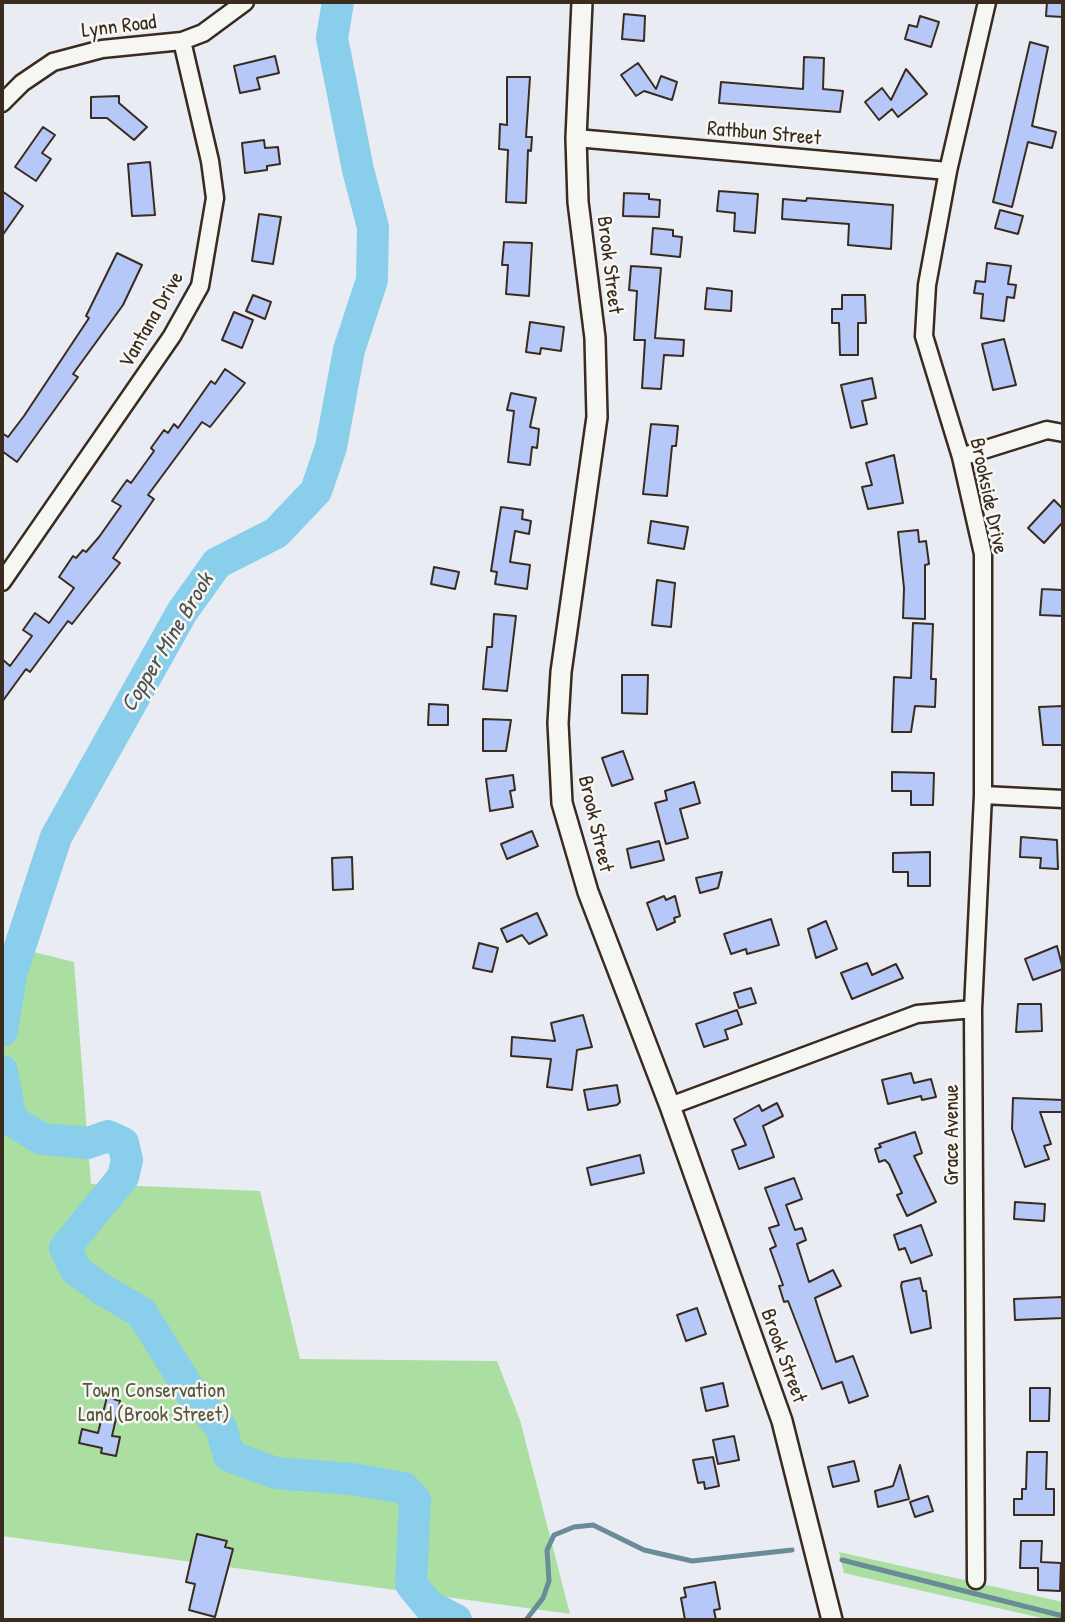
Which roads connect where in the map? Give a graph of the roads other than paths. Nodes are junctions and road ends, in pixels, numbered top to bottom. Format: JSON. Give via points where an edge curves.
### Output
{"nodes":[{"id":1,"x":246,"y":2,"type":"edge"},
{"id":2,"x":582,"y":2,"type":"edge"},
{"id":3,"x":987,"y":2,"type":"edge"},
{"id":4,"x":182,"y":41,"type":"junction"},
{"id":5,"x":2,"y":103,"type":"edge"},
{"id":6,"x":576,"y":138,"type":"junction"},
{"id":7,"x":948,"y":171,"type":"junction"},
{"id":8,"x":1063,"y":433,"type":"edge"},
{"id":9,"x":961,"y":457,"type":"junction"},
{"id":10,"x":2,"y":582,"type":"edge"},
{"id":11,"x":983,"y":795,"type":"junction"},
{"id":12,"x":1063,"y":799,"type":"edge"},
{"id":13,"x":973,"y":1009,"type":"junction"},
{"id":14,"x":670,"y":1106,"type":"junction"},
{"id":15,"x":975,"y":1580,"type":"dead end"},
{"id":16,"x":832,"y":1620,"type":"edge"}],
"edges":[{"from":1,"to":4,"type":"street","name":"Lynn Road","via":[[214,26]]},
{"from":2,"to":6,"type":"street","name":"Brook Street"},
{"from":3,"to":7,"type":"street","name":"Brookside Drive"},
{"from":4,"to":5,"type":"street","name":"Lynn Road","via":[[78,53],[53,62]]},
{"from":4,"to":10,"type":"street","name":"Vantana Drive","via":[[215,198],[200,286],[172,337]]},
{"from":6,"to":7,"type":"street","name":"Rathbun Street"},
{"from":6,"to":14,"type":"street","name":"Brook Street","via":[[578,202],[598,375],[597,417],[561,672],[558,763],[562,803],[588,892]]},
{"from":7,"to":9,"type":"street","name":"Brookside Drive","via":[[927,285],[924,336]]},
{"from":8,"to":9,"type":"street","via":[[1047,430]]},
{"from":9,"to":11,"type":"street","name":"Brookside Drive","via":[[983,555]]},
{"from":11,"to":12,"type":"street"},
{"from":11,"to":13,"type":"street","name":"Brookside Drive"},
{"from":13,"to":14,"type":"street","via":[[917,1014]]},
{"from":13,"to":15,"type":"street","name":"Grace Avenue"},
{"from":14,"to":16,"type":"street","name":"Brook Street","via":[[782,1421]]}]}
